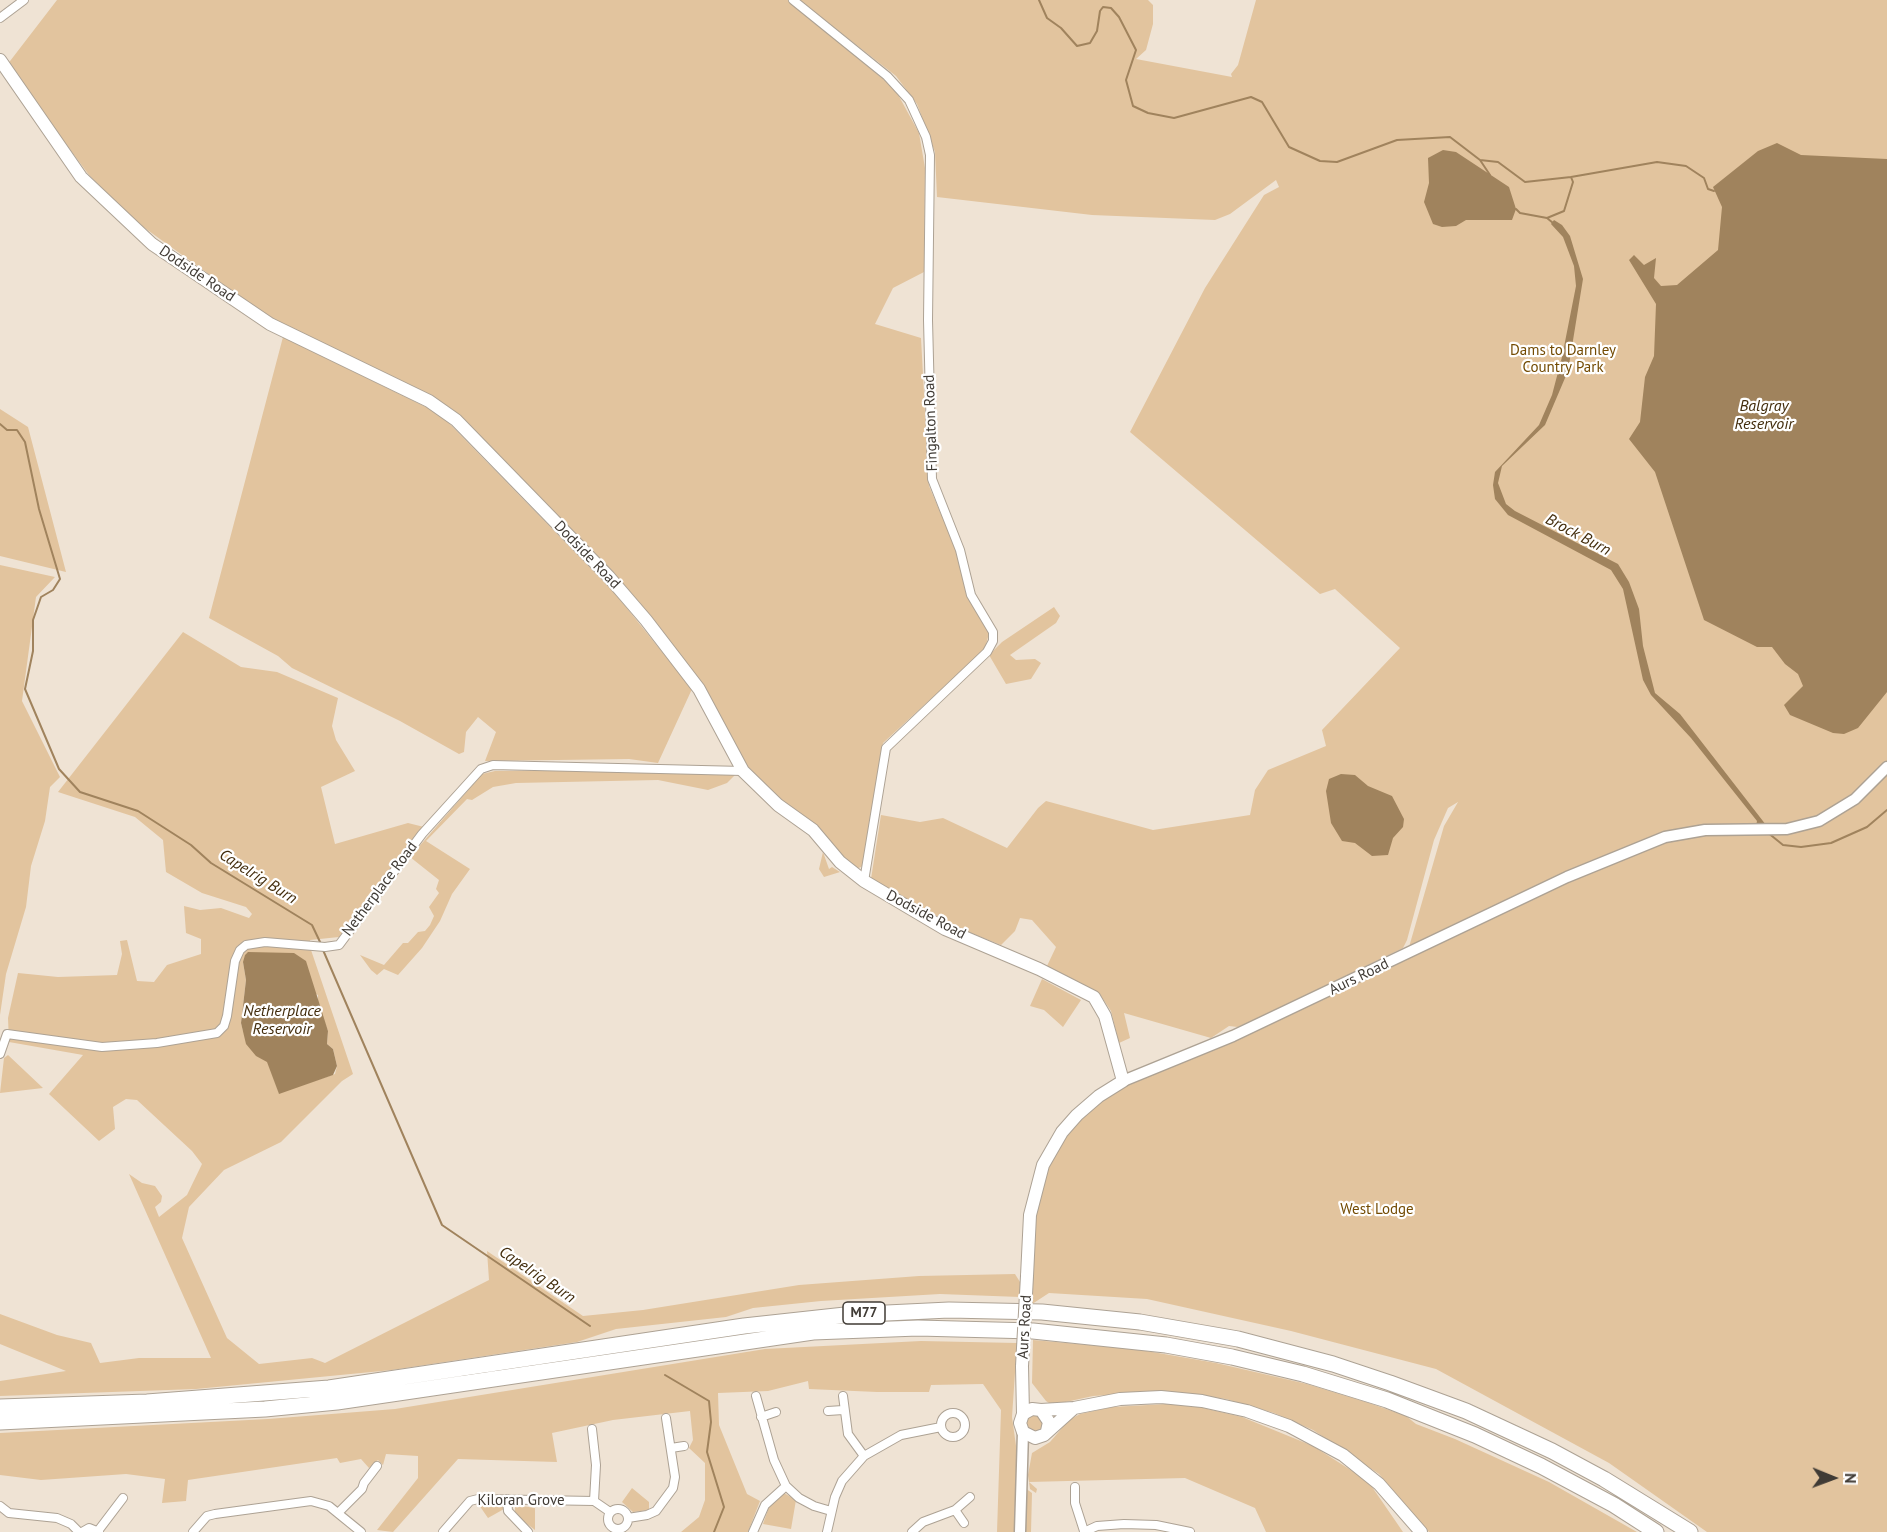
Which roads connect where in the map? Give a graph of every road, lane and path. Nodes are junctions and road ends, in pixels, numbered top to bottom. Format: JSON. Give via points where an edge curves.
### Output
{"nodes":[{"id":1,"x":24,"y":0,"type":"edge"},
{"id":2,"x":793,"y":0,"type":"edge"},
{"id":3,"x":0,"y":18,"type":"edge"},
{"id":4,"x":0,"y":60,"type":"edge"},
{"id":5,"x":1887,"y":767,"type":"edge"},
{"id":6,"x":743,"y":771,"type":"junction"},
{"id":7,"x":864,"y":881,"type":"junction"},
{"id":8,"x":0,"y":1054,"type":"edge"},
{"id":9,"x":1123,"y":1081,"type":"junction"},
{"id":10,"x":1022,"y":1366,"type":"junction"},
{"id":11,"x":756,"y":1396,"type":"dead end"},
{"id":12,"x":843,"y":1396,"type":"dead end"},
{"id":13,"x":0,"y":1407,"type":"edge"},
{"id":14,"x":1074,"y":1408,"type":"junction"},
{"id":15,"x":843,"y":1410,"type":"junction"},
{"id":16,"x":1039,"y":1410,"type":"junction"},
{"id":17,"x":828,"y":1411,"type":"dead end"},
{"id":18,"x":776,"y":1412,"type":"dead end"},
{"id":19,"x":1023,"y":1414,"type":"junction"},
{"id":20,"x":762,"y":1417,"type":"junction"},
{"id":21,"x":666,"y":1418,"type":"dead end"},
{"id":22,"x":0,"y":1422,"type":"edge"},
{"id":23,"x":941,"y":1427,"type":"dead end"},
{"id":24,"x":592,"y":1429,"type":"dead end"},
{"id":25,"x":1023,"y":1432,"type":"junction"},
{"id":26,"x":1044,"y":1434,"type":"junction"},
{"id":27,"x":684,"y":1446,"type":"dead end"},
{"id":28,"x":671,"y":1448,"type":"junction"},
{"id":29,"x":864,"y":1456,"type":"junction"},
{"id":30,"x":1021,"y":1464,"type":"junction"},
{"id":31,"x":377,"y":1466,"type":"dead end"},
{"id":32,"x":363,"y":1467,"type":"dead end"},
{"id":33,"x":371,"y":1474,"type":"junction"},
{"id":34,"x":596,"y":1474,"type":"junction"},
{"id":35,"x":608,"y":1474,"type":"dead end"},
{"id":36,"x":786,"y":1486,"type":"junction"},
{"id":37,"x":1075,"y":1487,"type":"dead end"},
{"id":38,"x":970,"y":1497,"type":"dead end"},
{"id":39,"x":123,"y":1498,"type":"dead end"},
{"id":40,"x":507,"y":1499,"type":"junction"},
{"id":41,"x":594,"y":1501,"type":"junction"},
{"id":42,"x":0,"y":1506,"type":"edge"},
{"id":43,"x":955,"y":1510,"type":"junction"},
{"id":44,"x":831,"y":1511,"type":"junction"},
{"id":45,"x":339,"y":1512,"type":"junction"},
{"id":46,"x":610,"y":1512,"type":"junction"},
{"id":47,"x":628,"y":1518,"type":"junction"},
{"id":48,"x":964,"y":1523,"type":"dead end"},
{"id":49,"x":98,"y":1531,"type":"edge"},
{"id":50,"x":1084,"y":1531,"type":"edge"},
{"id":51,"x":80,"y":1532,"type":"edge"},
{"id":52,"x":193,"y":1532,"type":"edge"},
{"id":53,"x":361,"y":1532,"type":"edge"},
{"id":54,"x":443,"y":1532,"type":"edge"},
{"id":55,"x":528,"y":1532,"type":"edge"},
{"id":56,"x":753,"y":1532,"type":"edge"},
{"id":57,"x":827,"y":1532,"type":"edge"},
{"id":58,"x":912,"y":1532,"type":"edge"},
{"id":59,"x":1020,"y":1532,"type":"edge"},
{"id":60,"x":1190,"y":1532,"type":"edge"},
{"id":61,"x":1421,"y":1532,"type":"edge"},
{"id":62,"x":1656,"y":1532,"type":"edge"},
{"id":63,"x":1690,"y":1532,"type":"edge"}],
"edges":[{"from":1,"to":3,"type":"street"},
{"from":2,"to":7,"type":"street","name":"Fingalton Road","via":[[887,76],[909,100],[926,137],[930,155],[928,320],[932,479],[960,550],[972,595],[993,632],[987,652],[886,748]]},
{"from":4,"to":6,"type":"main road","name":"Dodside Road","via":[[81,177],[152,244],[270,324],[429,401],[456,420],[646,620],[699,689]]},
{"from":5,"to":9,"type":"street","name":"Aurs Road","via":[[1838,811],[1807,825],[1778,830],[1705,830],[1665,837],[1616,856],[1233,1036]]},
{"from":6,"to":7,"type":"main road","name":"Dodside Road","via":[[778,806],[813,830],[840,862]]},
{"from":6,"to":8,"type":"street","name":"Netherplace Road","via":[[493,765],[481,769],[422,834],[339,945],[265,942],[240,950],[227,1016],[217,1033],[102,1047],[7,1034]]},
{"from":7,"to":9,"type":"main road","name":"Dodside Road","via":[[945,929],[1094,997],[1105,1016]]},
{"from":9,"to":10,"type":"main road","name":"Aurs Road","bridge":true,"via":[[1077,1115],[1043,1165],[1030,1215]]},
{"from":10,"to":16,"type":"main road","name":"Aurs Road","via":[[1027,1392]]},
{"from":10,"to":19,"type":"main road","name":"Aurs Road"},
{"from":11,"to":20,"type":"street"},
{"from":12,"to":15,"type":"street"},
{"from":13,"to":63,"type":"highway","number":"M77","via":[[147,1402],[329,1388],[744,1326],[845,1315],[949,1310],[1042,1312],[1140,1322],[1238,1339],[1380,1379],[1466,1411],[1552,1451]]},
{"from":14,"to":16,"type":"main road"},
{"from":14,"to":26,"type":"main road"},
{"from":14,"to":61,"type":"main road","via":[[1126,1398],[1173,1398],[1224,1406],[1269,1419],[1327,1445],[1357,1465],[1387,1492]]},
{"from":15,"to":17,"type":"street"},
{"from":15,"to":29,"type":"street","via":[[848,1434]]},
{"from":16,"to":19,"type":"main road"},
{"from":16,"to":26,"type":"main road","via":[[1049,1422]]},
{"from":18,"to":20,"type":"street"},
{"from":19,"to":25,"type":"main road"},
{"from":20,"to":36,"type":"street"},
{"from":21,"to":28,"type":"street"},
{"from":22,"to":62,"type":"highway","number":"M77","via":[[337,1402],[813,1332],[918,1328],[1033,1331],[1146,1342],[1221,1355],[1303,1374],[1387,1400],[1541,1466]]},
{"from":23,"to":29,"type":"street","via":[[901,1435]]},
{"from":24,"to":34,"type":"street"},
{"from":25,"to":26,"type":"main road","via":[[1030,1438]]},
{"from":25,"to":30,"type":"street"},
{"from":26,"to":30,"type":"street"},
{"from":27,"to":28,"type":"street"},
{"from":28,"to":47,"type":"street","via":[[675,1477],[667,1499],[647,1515]]},
{"from":29,"to":44,"type":"street","via":[[842,1482]]},
{"from":30,"to":59,"type":"street"},
{"from":31,"to":33,"type":"street"},
{"from":32,"to":33,"type":"street"},
{"from":33,"to":45,"type":"street","via":[[362,1490]]},
{"from":34,"to":35,"type":"street"},
{"from":34,"to":41,"type":"street"},
{"from":36,"to":44,"type":"street","via":[[799,1498]]},
{"from":36,"to":56,"type":"street","via":[[765,1505]]},
{"from":37,"to":50,"type":"street","via":[[1075,1503]]},
{"from":38,"to":43,"type":"street"},
{"from":39,"to":49,"type":"street"},
{"from":40,"to":41,"type":"street","name":"Kiloran Grove"},
{"from":40,"to":54,"type":"street","name":"Kiloran Grove","via":[[470,1501]]},
{"from":40,"to":55,"type":"street","via":[[508,1511]]},
{"from":41,"to":46,"type":"street"},
{"from":42,"to":51,"type":"street","via":[[9,1513],[57,1518]]},
{"from":43,"to":48,"type":"street"},
{"from":43,"to":58,"type":"street","via":[[930,1518]]},
{"from":44,"to":57,"type":"street"},
{"from":45,"to":52,"type":"street","via":[[311,1502],[223,1512],[207,1516]]},
{"from":45,"to":53,"type":"street"},
{"from":46,"to":47,"type":"street","via":[[620,1509]]},
{"from":46,"to":47,"type":"street","via":[[608,1521],[614,1528],[624,1527]]},
{"from":49,"to":51,"type":"street","via":[[89,1528]]},
{"from":50,"to":60,"type":"street","via":[[1124,1524]]}]}
